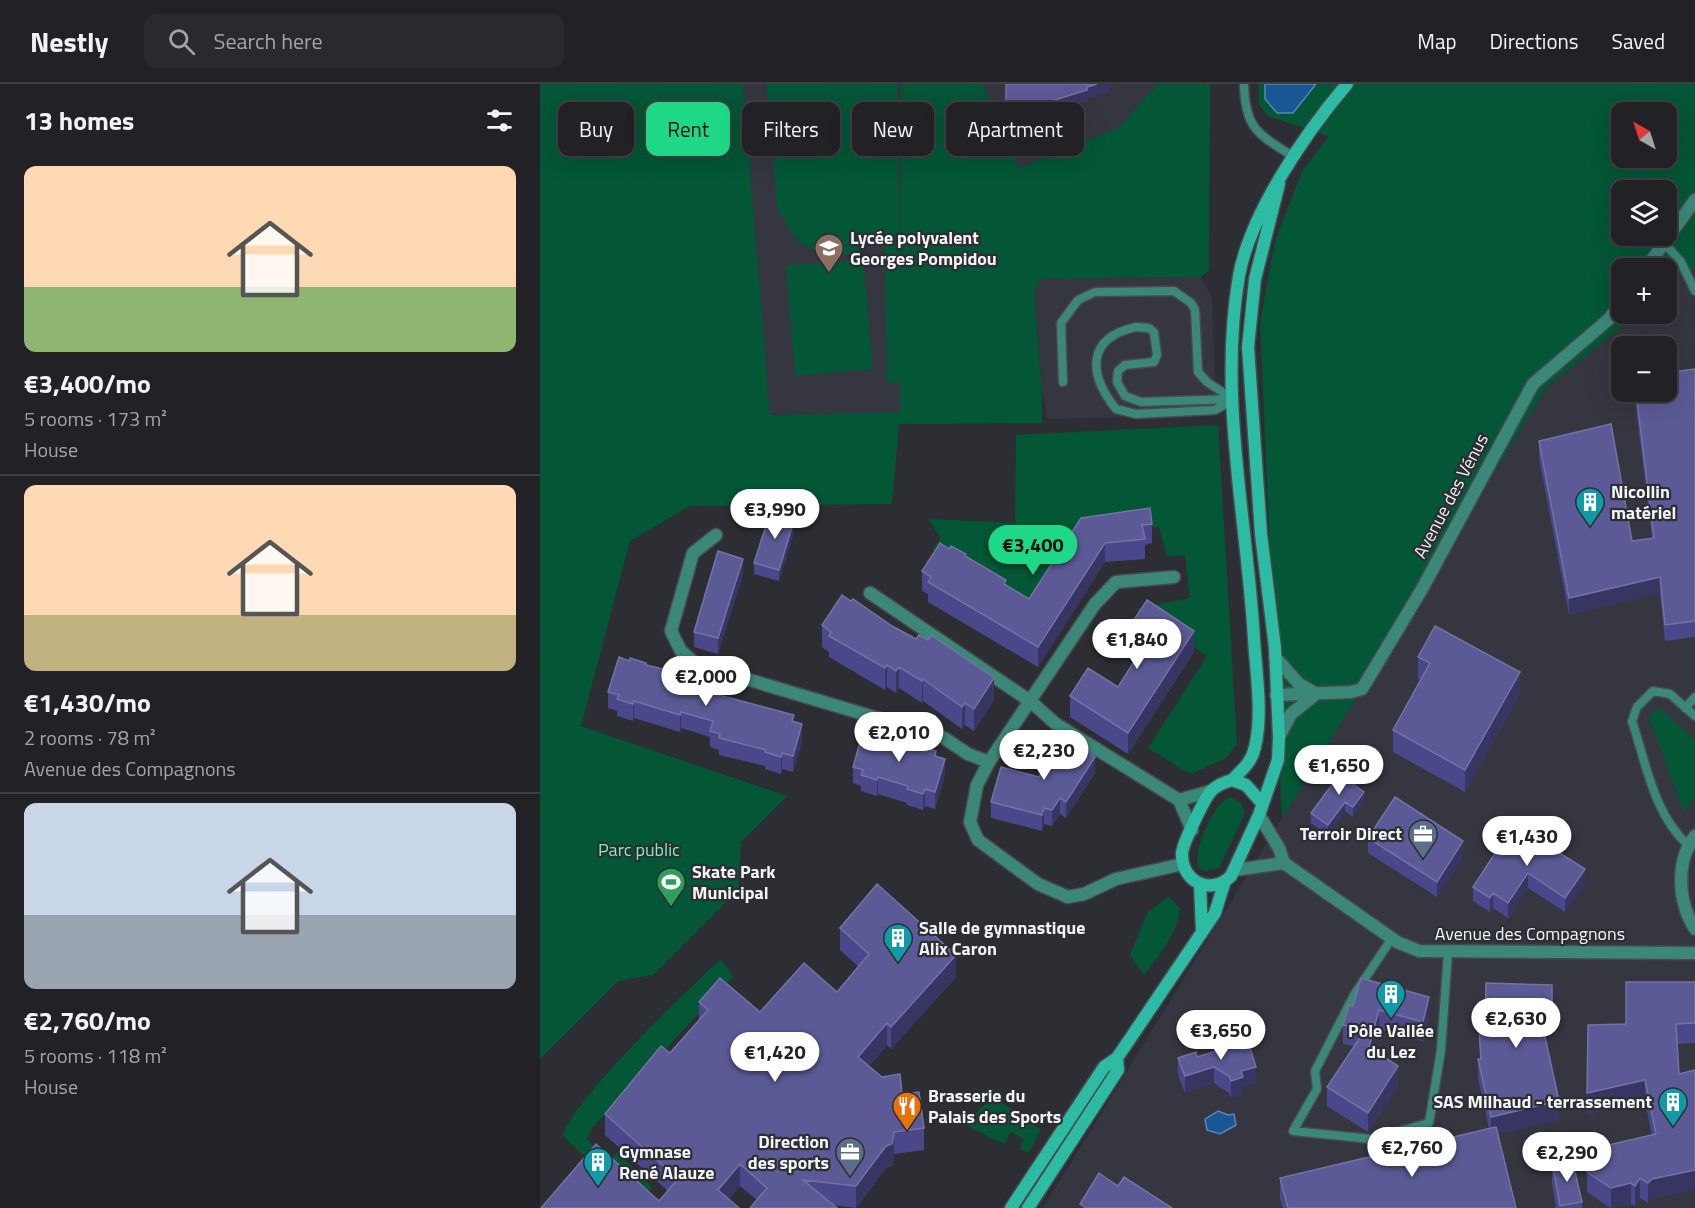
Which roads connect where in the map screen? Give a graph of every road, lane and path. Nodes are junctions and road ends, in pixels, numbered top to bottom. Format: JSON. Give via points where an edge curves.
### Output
{"nodes":[{"id":1,"x":1245,"y":84,"type":"edge"},
{"id":2,"x":1347,"y":84,"type":"edge"},
{"id":3,"x":1294,"y":157,"type":"junction"},
{"id":4,"x":1279,"y":184,"type":"junction"},
{"id":5,"x":1695,"y":200,"type":"edge"},
{"id":6,"x":1677,"y":225,"type":"edge"},
{"id":7,"x":1667,"y":246,"type":"edge"},
{"id":8,"x":1695,"y":291,"type":"edge"},
{"id":9,"x":1611,"y":318,"type":"edge"},
{"id":10,"x":1063,"y":382,"type":"dead end"},
{"id":11,"x":1234,"y":399,"type":"junction"},
{"id":12,"x":1251,"y":399,"type":"junction"},
{"id":13,"x":716,"y":535,"type":"dead end"},
{"id":14,"x":1174,"y":577,"type":"dead end"},
{"id":15,"x":870,"y":593,"type":"dead end"},
{"id":16,"x":1275,"y":657,"type":"junction"},
{"id":17,"x":1316,"y":694,"type":"junction"},
{"id":18,"x":1276,"y":695,"type":"junction"},
{"id":19,"x":1257,"y":696,"type":"junction"},
{"id":20,"x":1695,"y":697,"type":"edge"},
{"id":21,"x":1030,"y":701,"type":"junction"},
{"id":22,"x":1685,"y":708,"type":"junction"},
{"id":23,"x":1695,"y":716,"type":"edge"},
{"id":24,"x":1279,"y":737,"type":"junction"},
{"id":25,"x":989,"y":762,"type":"junction"},
{"id":26,"x":1232,"y":780,"type":"junction"},
{"id":27,"x":1211,"y":791,"type":"junction"},
{"id":28,"x":1179,"y":800,"type":"junction"},
{"id":29,"x":1260,"y":808,"type":"junction"},
{"id":30,"x":1192,"y":830,"type":"junction"},
{"id":31,"x":1692,"y":840,"type":"edge"},
{"id":32,"x":1284,"y":863,"type":"junction"},
{"id":33,"x":1183,"y":864,"type":"junction"},
{"id":34,"x":1235,"y":870,"type":"junction"},
{"id":35,"x":1224,"y":884,"type":"junction"},
{"id":36,"x":1200,"y":885,"type":"junction"},
{"id":37,"x":1695,"y":929,"type":"edge"},
{"id":38,"x":1202,"y":932,"type":"junction"},
{"id":39,"x":1392,"y":938,"type":"junction"},
{"id":40,"x":1695,"y":952,"type":"edge"},
{"id":41,"x":1448,"y":953,"type":"junction"},
{"id":42,"x":1117,"y":1058,"type":"junction"},
{"id":43,"x":1010,"y":1208,"type":"edge"},
{"id":44,"x":1028,"y":1208,"type":"edge"}],
"edges":[{"from":1,"to":3,"type":"lane","via":[[1248,120]]},
{"from":2,"to":3,"type":"street","via":[[1324,110]]},
{"from":3,"to":4,"type":"street"},
{"from":4,"to":11,"type":"street","via":[[1254,226],[1240,274],[1234,312]]},
{"from":4,"to":12,"type":"street","via":[[1251,307]]},
{"from":5,"to":6,"type":"street"},
{"from":7,"to":8,"type":"lane","via":[[1681,262]]},
{"from":9,"to":17,"type":"street","name":"Avenue des Vénus","via":[[1533,384],[1369,680],[1351,693]]},
{"from":10,"to":11,"type":"lane","via":[[1061,323],[1078,300],[1095,292],[1174,291],[1195,310],[1198,372]]},
{"from":11,"to":11,"type":"lane","via":[[1131,400],[1120,389],[1118,371],[1125,365],[1154,362],[1154,332],[1136,327],[1120,330],[1101,345],[1098,372],[1102,388],[1116,409],[1124,413],[1215,410]]},
{"from":11,"to":12,"type":"street"},
{"from":11,"to":19,"type":"street"},
{"from":12,"to":16,"type":"street"},
{"from":13,"to":25,"type":"street","via":[[693,553],[671,631],[681,651],[696,664],[944,738]]},
{"from":14,"to":21,"type":"street","via":[[1116,582],[1095,604]]},
{"from":15,"to":21,"type":"street"},
{"from":16,"to":17,"type":"street","via":[[1299,684]]},
{"from":16,"to":18,"type":"street"},
{"from":17,"to":18,"type":"street","name":"Avenue des Vénus"},
{"from":17,"to":24,"type":"street","via":[[1292,714]]},
{"from":18,"to":19,"type":"street"},
{"from":18,"to":24,"type":"street"},
{"from":19,"to":26,"type":"street","via":[[1258,732],[1252,760]]},
{"from":20,"to":22,"type":"lane"},
{"from":21,"to":25,"type":"street"},
{"from":21,"to":28,"type":"street","via":[[1056,724]]},
{"from":22,"to":23,"type":"lane"},
{"from":22,"to":31,"type":"lane","via":[[1670,694],[1653,691],[1637,707],[1632,721],[1663,814],[1672,831]]},
{"from":24,"to":29,"type":"street","via":[[1274,775]]},
{"from":25,"to":33,"type":"street","via":[[977,784],[970,822],[978,840],[1038,884],[1068,897],[1116,879]]},
{"from":26,"to":27,"type":"street"},
{"from":26,"to":29,"type":"street","via":[[1246,785]]},
{"from":27,"to":28,"type":"street"},
{"from":27,"to":30,"type":"street"},
{"from":28,"to":30,"type":"street"},
{"from":29,"to":32,"type":"street"},
{"from":29,"to":34,"type":"street"},
{"from":30,"to":33,"type":"street","via":[[1182,850]]},
{"from":31,"to":37,"type":"street","via":[[1680,875]]},
{"from":32,"to":34,"type":"street"},
{"from":32,"to":39,"type":"street","name":"Avenue des Compagnons"},
{"from":33,"to":36,"type":"street","via":[[1192,880]]},
{"from":34,"to":35,"type":"street"},
{"from":35,"to":36,"type":"street"},
{"from":35,"to":38,"type":"street","via":[[1217,909]]},
{"from":36,"to":38,"type":"street"},
{"from":38,"to":42,"type":"street"},
{"from":39,"to":41,"type":"street","name":"Avenue des Compagnons","via":[[1419,951]]},
{"from":39,"to":41,"type":"lane","via":[[1354,995],[1315,1071],[1317,1089],[1293,1131],[1371,1139],[1429,1124],[1441,1050]]},
{"from":40,"to":41,"type":"street","name":"Avenue des Compagnons"},
{"from":42,"to":43,"type":"street","via":[[1104,1067]]},
{"from":42,"to":44,"type":"street","via":[[1118,1070]]}]}
